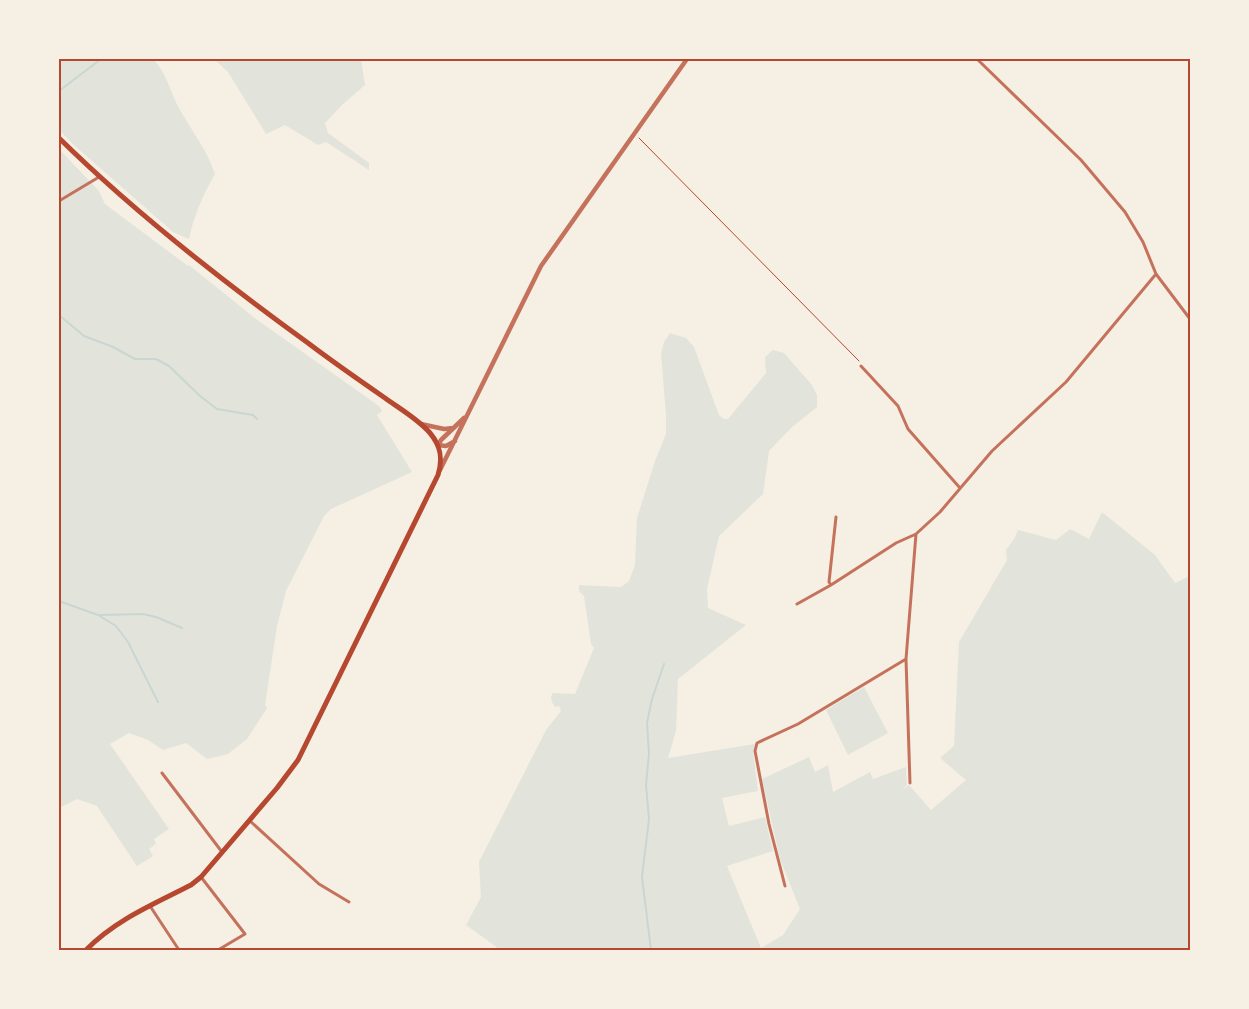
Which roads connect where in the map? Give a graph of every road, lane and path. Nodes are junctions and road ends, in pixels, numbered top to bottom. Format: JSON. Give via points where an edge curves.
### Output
{"nodes":[{"id":1,"x":687,"y":59,"type":"edge"},
{"id":2,"x":977,"y":59,"type":"edge"},
{"id":3,"x":635,"y":134,"type":"junction"},
{"id":4,"x":59,"y":138,"type":"edge"},
{"id":5,"x":98,"y":177,"type":"junction"},
{"id":6,"x":59,"y":201,"type":"edge"},
{"id":7,"x":1156,"y":274,"type":"junction"},
{"id":8,"x":1190,"y":320,"type":"edge"},
{"id":9,"x":861,"y":366,"type":"joint"},
{"id":10,"x":467,"y":415,"type":"junction"},
{"id":11,"x":421,"y":424,"type":"junction"},
{"id":12,"x":454,"y":428,"type":"junction"},
{"id":13,"x":455,"y":441,"type":"junction"},
{"id":14,"x":438,"y":445,"type":"junction"},
{"id":15,"x":438,"y":475,"type":"junction"},
{"id":16,"x":960,"y":488,"type":"junction"},
{"id":17,"x":836,"y":517,"type":"dead end"},
{"id":18,"x":916,"y":534,"type":"junction"},
{"id":19,"x":831,"y":585,"type":"junction"},
{"id":20,"x":797,"y":604,"type":"dead end"},
{"id":21,"x":906,"y":659,"type":"junction"},
{"id":22,"x":162,"y":773,"type":"dead end"},
{"id":23,"x":910,"y":783,"type":"dead end"},
{"id":24,"x":250,"y":821,"type":"junction"},
{"id":25,"x":222,"y":853,"type":"junction"},
{"id":26,"x":200,"y":877,"type":"junction"},
{"id":27,"x":785,"y":886,"type":"dead end"},
{"id":28,"x":349,"y":902,"type":"dead end"},
{"id":29,"x":150,"y":906,"type":"junction"},
{"id":30,"x":86,"y":950,"type":"edge"},
{"id":31,"x":179,"y":950,"type":"edge"},
{"id":32,"x":218,"y":950,"type":"edge"}],
"edges":[{"from":1,"to":3,"type":"street"},
{"from":2,"to":7,"type":"street","via":[[1081,160],[1143,242]]},
{"from":3,"to":9,"type":"path"},
{"from":3,"to":10,"type":"street","via":[[541,266]]},
{"from":4,"to":5,"type":"main road"},
{"from":5,"to":6,"type":"street"},
{"from":5,"to":11,"type":"main road","via":[[244,296]]},
{"from":7,"to":8,"type":"street"},
{"from":7,"to":16,"type":"street","via":[[1066,382],[992,451]]},
{"from":9,"to":16,"type":"street","via":[[898,406],[908,429]]},
{"from":10,"to":12,"type":"street"},
{"from":10,"to":13,"type":"street"},
{"from":11,"to":12,"type":"street"},
{"from":11,"to":14,"type":"main road"},
{"from":12,"to":14,"type":"street"},
{"from":13,"to":14,"type":"street","via":[[446,446]]},
{"from":13,"to":15,"type":"street"},
{"from":14,"to":15,"type":"main road","via":[[442,461]]},
{"from":15,"to":24,"type":"main road","via":[[298,760]]},
{"from":16,"to":18,"type":"street"},
{"from":17,"to":19,"type":"street"},
{"from":18,"to":19,"type":"street","via":[[896,543]]},
{"from":18,"to":21,"type":"street"},
{"from":19,"to":20,"type":"street"},
{"from":21,"to":23,"type":"street"},
{"from":21,"to":27,"type":"street","via":[[798,724],[757,743],[755,751],[769,824]]},
{"from":22,"to":25,"type":"street"},
{"from":24,"to":25,"type":"main road"},
{"from":24,"to":28,"type":"street","via":[[319,884]]},
{"from":25,"to":26,"type":"main road"},
{"from":26,"to":29,"type":"main road"},
{"from":26,"to":32,"type":"street","via":[[244,934]]},
{"from":29,"to":30,"type":"main road","via":[[118,922]]},
{"from":29,"to":31,"type":"street"}]}
